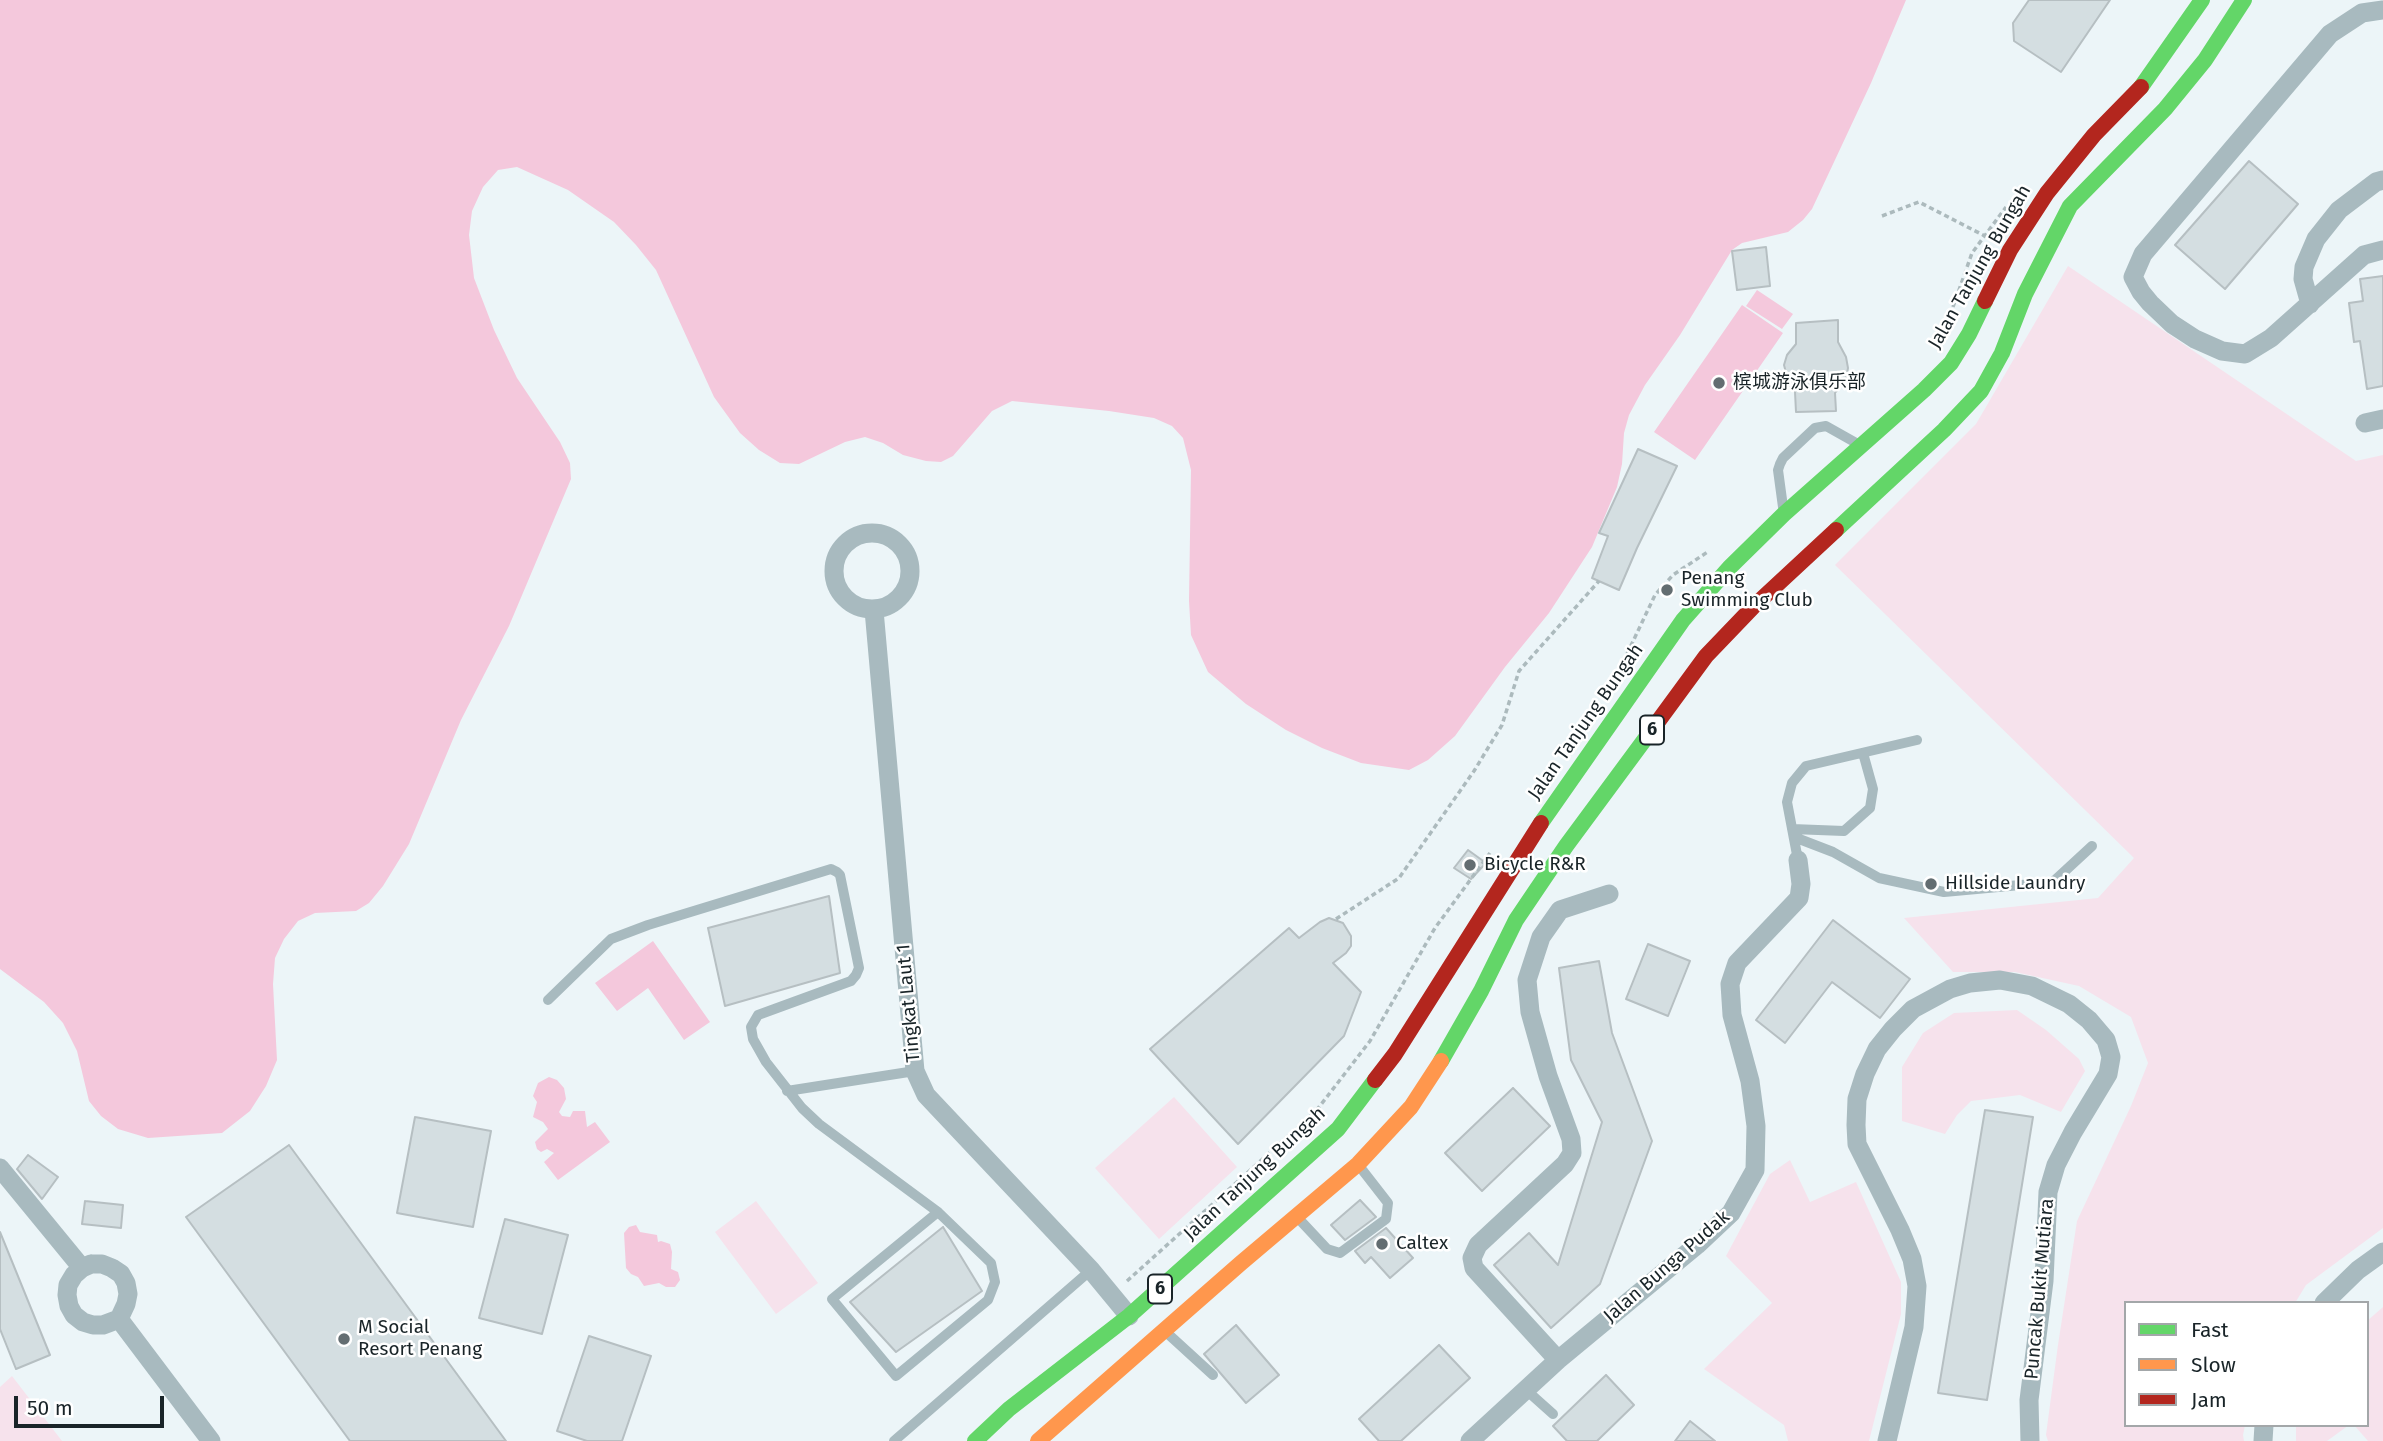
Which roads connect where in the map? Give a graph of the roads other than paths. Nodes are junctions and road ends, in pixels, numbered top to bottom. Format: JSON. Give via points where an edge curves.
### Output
{"nodes":[{"id":1,"x":2202,"y":0,"type":"edge"},
{"id":2,"x":2245,"y":0,"type":"edge"},
{"id":3,"x":2383,"y":9,"type":"edge"},
{"id":4,"x":2383,"y":180,"type":"edge"},
{"id":5,"x":2383,"y":250,"type":"edge"},
{"id":6,"x":2310,"y":304,"type":"junction"},
{"id":7,"x":1862,"y":446,"type":"junction"},
{"id":8,"x":1784,"y":514,"type":"junction"},
{"id":9,"x":874,"y":610,"type":"dead end"},
{"id":10,"x":1917,"y":740,"type":"dead end"},
{"id":11,"x":1863,"y":753,"type":"junction"},
{"id":12,"x":1793,"y":833,"type":"junction"},
{"id":13,"x":2092,"y":846,"type":"dead end"},
{"id":14,"x":1798,"y":859,"type":"joint"},
{"id":15,"x":1609,"y":894,"type":"dead end"},
{"id":16,"x":548,"y":1000,"type":"dead end"},
{"id":17,"x":915,"y":1071,"type":"junction"},
{"id":18,"x":787,"y":1091,"type":"junction"},
{"id":19,"x":1358,"y":1164,"type":"junction"},
{"id":20,"x":0,"y":1168,"type":"edge"},
{"id":21,"x":937,"y":1212,"type":"junction"},
{"id":22,"x":1297,"y":1217,"type":"junction"},
{"id":23,"x":2383,"y":1252,"type":"edge"},
{"id":24,"x":82,"y":1268,"type":"junction"},
{"id":25,"x":1091,"y":1269,"type":"junction"},
{"id":26,"x":2326,"y":1301,"type":"edge"},
{"id":27,"x":1129,"y":1316,"type":"junction"},
{"id":28,"x":119,"y":1319,"type":"junction"},
{"id":29,"x":1164,"y":1330,"type":"junction"},
{"id":30,"x":1558,"y":1360,"type":"junction"},
{"id":31,"x":1213,"y":1375,"type":"dead end"},
{"id":32,"x":1525,"y":1389,"type":"junction"},
{"id":33,"x":1553,"y":1414,"type":"dead end"},
{"id":34,"x":1056,"y":1425,"type":"junction"},
{"id":35,"x":211,"y":1441,"type":"edge"},
{"id":36,"x":894,"y":1441,"type":"edge"},
{"id":37,"x":975,"y":1441,"type":"edge"},
{"id":38,"x":1038,"y":1441,"type":"edge"},
{"id":39,"x":1048,"y":1441,"type":"edge"},
{"id":40,"x":1471,"y":1441,"type":"edge"},
{"id":41,"x":1887,"y":1441,"type":"edge"},
{"id":42,"x":2030,"y":1441,"type":"edge"}],
"edges":[{"from":1,"to":7,"type":"main road","name":"Jalan Tanjung Bungah","number":"6","via":[[2141,87],[2047,193],[2010,250],[1951,363]]},
{"from":2,"to":19,"type":"main road","number":"6","via":[[2165,109],[2070,206],[1981,391],[1706,656],[1516,920],[1481,992],[1411,1107]]},
{"from":3,"to":6,"type":"street","via":[[2362,13],[2330,34],[2143,254],[2133,277],[2150,303],[2172,324],[2222,351],[2245,354]]},
{"from":4,"to":6,"type":"street","via":[[2339,210],[2316,239],[2304,267]]},
{"from":5,"to":6,"type":"street","via":[[2364,255]]},
{"from":7,"to":8,"type":"main road","name":"Jalan Tanjung Bungah","number":"6"},
{"from":7,"to":8,"type":"lane","via":[[1826,426],[1815,428],[1780,464]]},
{"from":8,"to":27,"type":"main road","name":"Jalan Tanjung Bungah","number":"6","via":[[1683,620],[1532,836],[1395,1054],[1338,1129]]},
{"from":9,"to":17,"type":"street","name":"Tingkat Laut 1"},
{"from":10,"to":11,"type":"lane"},
{"from":11,"to":12,"type":"lane","via":[[1806,766],[1792,783],[1787,802]]},
{"from":11,"to":12,"type":"lane","via":[[1873,789],[1870,808],[1844,831]]},
{"from":12,"to":13,"type":"lane","via":[[1879,878],[1944,892],[2053,882]]},
{"from":12,"to":14,"type":"lane"},
{"from":14,"to":30,"type":"street","name":"Jalan Bunga Pudak","via":[[1799,898],[1737,963],[1730,984],[1732,1015],[1750,1081],[1755,1170],[1731,1213]]},
{"from":15,"to":30,"type":"street","via":[[1560,910],[1541,937],[1527,980],[1530,1012],[1572,1153],[1478,1245],[1472,1258],[1474,1268]]},
{"from":16,"to":18,"type":"lane","via":[[611,939],[831,869],[841,875],[859,968],[856,975],[851,981],[758,1015],[751,1027],[766,1062]]},
{"from":17,"to":18,"type":"lane"},
{"from":17,"to":25,"type":"street","name":"Tingkat Laut 1","via":[[926,1094]]},
{"from":18,"to":21,"type":"lane","via":[[819,1124]]},
{"from":19,"to":22,"type":"main road","number":"6"},
{"from":19,"to":22,"type":"lane","via":[[1388,1203],[1386,1219],[1340,1253],[1327,1249]]},
{"from":20,"to":24,"type":"street"},
{"from":21,"to":21,"type":"lane","via":[[832,1299],[895,1376],[988,1300],[995,1282],[992,1263]]},
{"from":22,"to":29,"type":"main road","number":"6"},
{"from":23,"to":26,"type":"street"},
{"from":24,"to":28,"type":"street","via":[[102,1264],[121,1274],[128,1294]]},
{"from":24,"to":28,"type":"street","via":[[68,1284],[74,1315],[93,1325]]},
{"from":25,"to":27,"type":"street","name":"Tingkat Laut 1"},
{"from":25,"to":36,"type":"lane"},
{"from":27,"to":37,"type":"main road","name":"Jalan Tanjung Bungah","number":"6"},
{"from":28,"to":35,"type":"street"},
{"from":29,"to":31,"type":"lane"},
{"from":29,"to":34,"type":"main road","number":"6"},
{"from":30,"to":32,"type":"street","name":"Jalan Bunga Pudak"},
{"from":32,"to":33,"type":"lane"},
{"from":32,"to":40,"type":"street","name":"Jalan Bunga Pudak"},
{"from":34,"to":38,"type":"main road","number":"6"},
{"from":34,"to":39,"type":"main road"},
{"from":41,"to":42,"type":"street","name":"Puncak Bukit Mutiara","via":[[1914,1327],[1917,1286],[1900,1230],[1857,1143],[1857,1099],[1877,1049],[1913,1010],[1970,982],[2000,980],[2032,986],[2069,1004],[2106,1040],[2111,1057],[2108,1074],[2056,1165],[2048,1192],[2044,1281],[2029,1400]]}]}
